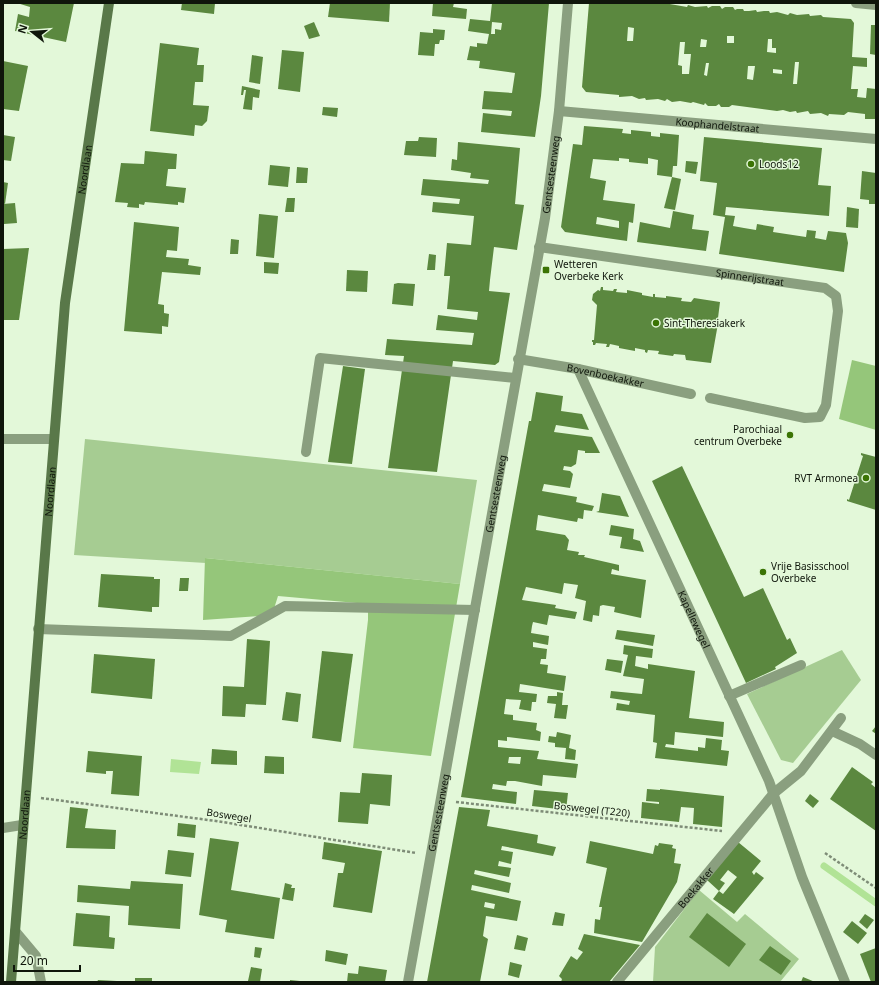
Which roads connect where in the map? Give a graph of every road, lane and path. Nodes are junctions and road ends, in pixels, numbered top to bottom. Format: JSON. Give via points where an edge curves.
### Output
{"nodes":[{"id":1,"x":108,"y":3,"type":"edge"},
{"id":2,"x":568,"y":3,"type":"edge"},
{"id":3,"x":856,"y":3,"type":"edge"},
{"id":4,"x":876,"y":5,"type":"edge"},
{"id":5,"x":559,"y":111,"type":"junction"},
{"id":6,"x":876,"y":139,"type":"edge"},
{"id":7,"x":539,"y":247,"type":"junction"},
{"id":8,"x":518,"y":360,"type":"junction"},
{"id":9,"x":578,"y":369,"type":"junction"},
{"id":10,"x":515,"y":378,"type":"junction"},
{"id":11,"x":691,"y":394,"type":"dead end"},
{"id":12,"x":710,"y":398,"type":"dead end"},
{"id":13,"x":3,"y":439,"type":"edge"},
{"id":14,"x":53,"y":439,"type":"junction"},
{"id":15,"x":306,"y":452,"type":"dead end"},
{"id":16,"x":476,"y":610,"type":"junction"},
{"id":17,"x":38,"y":629,"type":"junction"},
{"id":18,"x":801,"y":665,"type":"dead end"},
{"id":19,"x":729,"y":696,"type":"junction"},
{"id":20,"x":841,"y":718,"type":"dead end"},
{"id":21,"x":832,"y":731,"type":"junction"},
{"id":22,"x":876,"y":756,"type":"edge"},
{"id":23,"x":774,"y":793,"type":"junction"},
{"id":24,"x":25,"y":796,"type":"junction"},
{"id":25,"x":441,"y":800,"type":"junction"},
{"id":26,"x":22,"y":824,"type":"junction"},
{"id":27,"x":3,"y":828,"type":"edge"},
{"id":28,"x":740,"y":833,"type":"junction"},
{"id":29,"x":825,"y":854,"type":"dead end"},
{"id":30,"x":430,"y":856,"type":"junction"},
{"id":31,"x":876,"y":888,"type":"edge"},
{"id":32,"x":15,"y":931,"type":"junction"},
{"id":33,"x":11,"y":982,"type":"edge"},
{"id":34,"x":41,"y":982,"type":"edge"},
{"id":35,"x":408,"y":982,"type":"edge"},
{"id":36,"x":617,"y":982,"type":"edge"},
{"id":37,"x":845,"y":982,"type":"edge"}],
"edges":[{"from":1,"to":14,"type":"street","name":"Noordlaan","via":[[64,303]]},
{"from":2,"to":5,"type":"street","name":"Gentsesteenweg"},
{"from":3,"to":4,"type":"street"},
{"from":5,"to":6,"type":"street","name":"Koophandelstraat"},
{"from":5,"to":7,"type":"street","name":"Gentsesteenweg"},
{"from":7,"to":8,"type":"street","name":"Gentsesteenweg"},
{"from":7,"to":12,"type":"street","name":"Spinnerijstraat","via":[[825,288],[836,296],[838,311],[826,406],[820,417],[805,418]]},
{"from":8,"to":9,"type":"street","name":"Bovenboekakker"},
{"from":8,"to":10,"type":"street","name":"Gentsesteenweg"},
{"from":9,"to":11,"type":"street","name":"Bovenboekakker"},
{"from":9,"to":19,"type":"street","name":"Kapellewegel"},
{"from":10,"to":15,"type":"street","via":[[320,358]]},
{"from":10,"to":16,"type":"street","name":"Gentsesteenweg"},
{"from":13,"to":14,"type":"street"},
{"from":14,"to":17,"type":"street","name":"Noordlaan"},
{"from":16,"to":17,"type":"street","via":[[285,606],[231,636]]},
{"from":16,"to":25,"type":"street","name":"Gentsesteenweg"},
{"from":17,"to":24,"type":"street","name":"Noordlaan"},
{"from":18,"to":19,"type":"street"},
{"from":19,"to":23,"type":"street","name":"Kapellewegel"},
{"from":20,"to":21,"type":"street"},
{"from":21,"to":22,"type":"street","via":[[860,744]]},
{"from":21,"to":23,"type":"street","via":[[800,771]]},
{"from":23,"to":28,"type":"street","name":"Boekakker"},
{"from":23,"to":37,"type":"street","name":"Kapellewegel","via":[[802,877]]},
{"from":24,"to":26,"type":"street","name":"Noordlaan"},
{"from":24,"to":30,"type":"path","name":"Boswegel","via":[[216,821]]},
{"from":25,"to":28,"type":"path","name":"Boswegel (T220)"},
{"from":25,"to":30,"type":"street","name":"Gentsesteenweg"},
{"from":26,"to":27,"type":"street"},
{"from":26,"to":32,"type":"street","name":"Noordlaan"},
{"from":28,"to":36,"type":"street","name":"Boekakker"},
{"from":29,"to":31,"type":"path"},
{"from":30,"to":35,"type":"street","name":"Gentsesteenweg"},
{"from":32,"to":33,"type":"street","name":"Noordlaan"},
{"from":32,"to":34,"type":"street","via":[[36,956]]}]}
